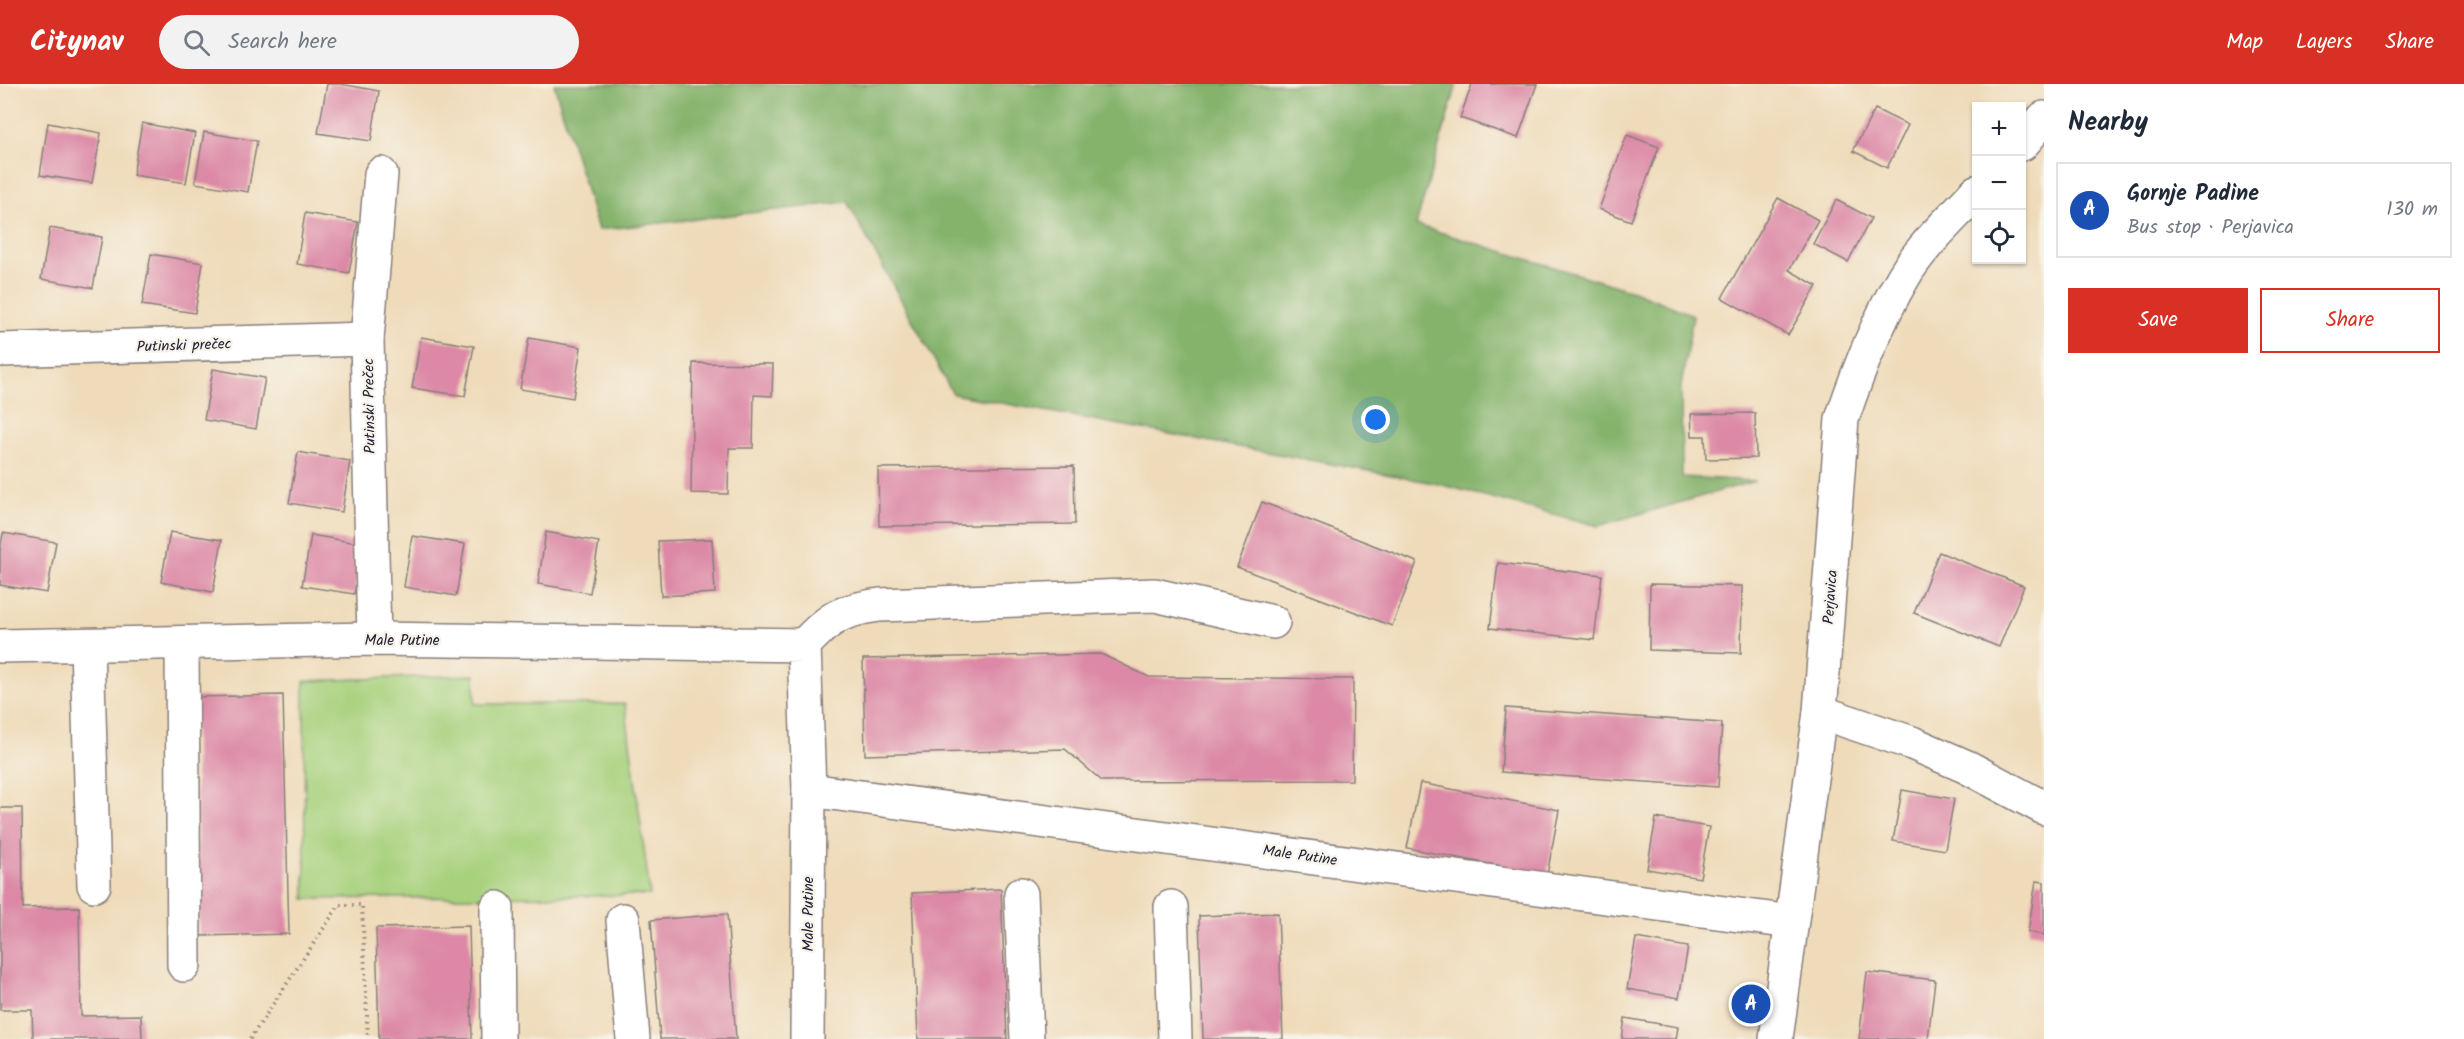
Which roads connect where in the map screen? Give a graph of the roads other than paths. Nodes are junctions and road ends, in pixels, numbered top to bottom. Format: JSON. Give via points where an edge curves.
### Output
{"nodes":[{"id":1,"x":2044,"y":118,"type":"edge"},
{"id":2,"x":2026,"y":139,"type":"edge"},
{"id":3,"x":381,"y":174,"type":"dead end"},
{"id":4,"x":1972,"y":197,"type":"edge"},
{"id":5,"x":367,"y":339,"type":"junction"},
{"id":6,"x":0,"y":350,"type":"edge"},
{"id":7,"x":1274,"y":622,"type":"dead end"},
{"id":8,"x":374,"y":639,"type":"junction"},
{"id":9,"x":182,"y":643,"type":"junction"},
{"id":10,"x":87,"y":645,"type":"junction"},
{"id":11,"x":804,"y":645,"type":"junction"},
{"id":12,"x":0,"y":646,"type":"edge"},
{"id":13,"x":1820,"y":712,"type":"junction"},
{"id":14,"x":808,"y":790,"type":"junction"},
{"id":15,"x":2044,"y":808,"type":"edge"},
{"id":16,"x":94,"y":885,"type":"dead end"},
{"id":17,"x":1021,"y":894,"type":"dead end"},
{"id":18,"x":1171,"y":907,"type":"dead end"},
{"id":19,"x":496,"y":908,"type":"dead end"},
{"id":20,"x":623,"y":920,"type":"dead end"},
{"id":21,"x":1791,"y":921,"type":"junction"},
{"id":22,"x":184,"y":965,"type":"dead end"},
{"id":23,"x":498,"y":1039,"type":"edge"},
{"id":24,"x":633,"y":1039,"type":"edge"},
{"id":25,"x":807,"y":1039,"type":"edge"},
{"id":26,"x":1027,"y":1039,"type":"edge"},
{"id":27,"x":1175,"y":1039,"type":"edge"},
{"id":28,"x":1776,"y":1039,"type":"edge"}],
"edges":[{"from":1,"to":2,"type":"street"},
{"from":3,"to":5,"type":"street","name":"Putinski Prečec"},
{"from":4,"to":13,"type":"street","name":"Perjavica","via":[[1905,274],[1842,419]]},
{"from":5,"to":6,"type":"street","name":"Putinski prečec"},
{"from":5,"to":8,"type":"street","name":"Putinski Prečec"},
{"from":7,"to":11,"type":"street","via":[[1155,595],[880,605],[852,609],[824,624]]},
{"from":8,"to":9,"type":"street","name":"Male Putine"},
{"from":8,"to":11,"type":"street","name":"Male Putine"},
{"from":9,"to":10,"type":"street","name":"Male Putine"},
{"from":9,"to":22,"type":"street"},
{"from":10,"to":12,"type":"street","name":"Male Putine"},
{"from":10,"to":16,"type":"street"},
{"from":11,"to":14,"type":"street","name":"Male Putine"},
{"from":13,"to":15,"type":"street","via":[[1921,747]]},
{"from":13,"to":21,"type":"street","name":"Perjavica"},
{"from":14,"to":21,"type":"street","name":"Male Putine"},
{"from":14,"to":25,"type":"street","name":"Male Putine"},
{"from":17,"to":26,"type":"street"},
{"from":18,"to":27,"type":"street"},
{"from":19,"to":23,"type":"street"},
{"from":20,"to":24,"type":"street"},
{"from":21,"to":28,"type":"street","name":"Perjavica"}]}
